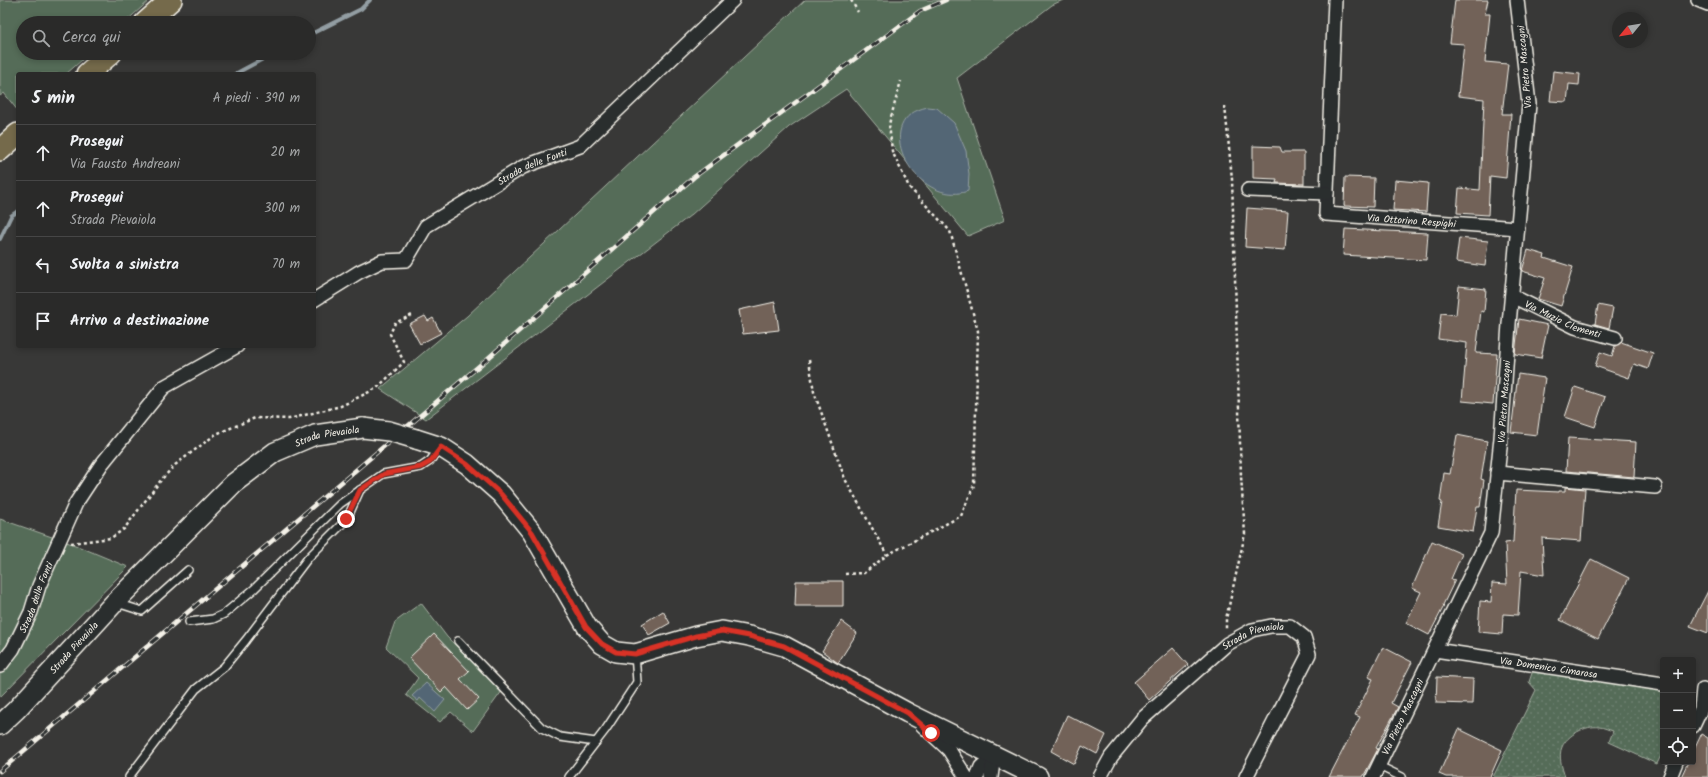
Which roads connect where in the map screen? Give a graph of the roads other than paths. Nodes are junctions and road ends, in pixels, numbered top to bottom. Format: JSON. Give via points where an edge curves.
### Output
{"nodes":[{"id":1,"x":171,"y":0,"type":"edge"},
{"id":2,"x":733,"y":0,"type":"edge"},
{"id":3,"x":1335,"y":0,"type":"edge"},
{"id":4,"x":1517,"y":0,"type":"edge"},
{"id":5,"x":1698,"y":0,"type":"edge"},
{"id":6,"x":1708,"y":4,"type":"edge"},
{"id":7,"x":153,"y":16,"type":"edge"},
{"id":8,"x":102,"y":60,"type":"edge"},
{"id":9,"x":89,"y":72,"type":"edge"},
{"id":10,"x":16,"y":136,"type":"edge"},
{"id":11,"x":0,"y":150,"type":"edge"},
{"id":12,"x":1248,"y":190,"type":"dead end"},
{"id":13,"x":1327,"y":192,"type":"junction"},
{"id":14,"x":1518,"y":228,"type":"junction"},
{"id":15,"x":1512,"y":296,"type":"junction"},
{"id":16,"x":316,"y":299,"type":"edge"},
{"id":17,"x":1615,"y":338,"type":"dead end"},
{"id":18,"x":233,"y":348,"type":"edge"},
{"id":19,"x":441,"y":447,"type":"junction"},
{"id":20,"x":1497,"y":473,"type":"junction"},
{"id":21,"x":1655,"y":487,"type":"dead end"},
{"id":22,"x":360,"y":490,"type":"junction"},
{"id":23,"x":188,"y":570,"type":"dead end"},
{"id":24,"x":115,"y":602,"type":"junction"},
{"id":25,"x":189,"y":622,"type":"dead end"},
{"id":26,"x":458,"y":641,"type":"dead end"},
{"id":27,"x":1435,"y":650,"type":"junction"},
{"id":28,"x":635,"y":654,"type":"junction"},
{"id":29,"x":0,"y":666,"type":"edge"},
{"id":30,"x":1660,"y":684,"type":"edge"},
{"id":31,"x":1701,"y":689,"type":"edge"},
{"id":32,"x":1704,"y":710,"type":"edge"},
{"id":33,"x":908,"y":713,"type":"junction"},
{"id":34,"x":1696,"y":722,"type":"edge"},
{"id":35,"x":0,"y":725,"type":"edge"},
{"id":36,"x":596,"y":742,"type":"junction"},
{"id":37,"x":994,"y":756,"type":"junction"},
{"id":38,"x":1675,"y":765,"type":"edge"},
{"id":39,"x":1376,"y":772,"type":"edge"},
{"id":40,"x":129,"y":777,"type":"edge"},
{"id":41,"x":569,"y":777,"type":"edge"},
{"id":42,"x":966,"y":777,"type":"edge"},
{"id":43,"x":976,"y":777,"type":"edge"},
{"id":44,"x":992,"y":777,"type":"edge"},
{"id":45,"x":1036,"y":777,"type":"edge"},
{"id":46,"x":1100,"y":777,"type":"edge"},
{"id":47,"x":1246,"y":777,"type":"edge"},
{"id":48,"x":1402,"y":777,"type":"edge"},
{"id":49,"x":1670,"y":777,"type":"edge"}],
"edges":[{"from":1,"to":7,"type":"main road"},
{"from":2,"to":16,"type":"street","name":"Strada delle Fonti","via":[[580,146],[523,167],[426,226],[406,260],[382,261]]},
{"from":3,"to":13,"type":"street","name":"Via Ottorino Respighi"},
{"from":4,"to":14,"type":"street","name":"Via Pietro Mascagni","via":[[1529,104]]},
{"from":5,"to":6,"type":"street"},
{"from":8,"to":9,"type":"main road"},
{"from":10,"to":11,"type":"main road"},
{"from":12,"to":13,"type":"street"},
{"from":13,"to":14,"type":"street","name":"Via Ottorino Respighi","via":[[1326,214]]},
{"from":14,"to":15,"type":"street","name":"Via Pietro Mascagni"},
{"from":15,"to":17,"type":"street","name":"Via Muzio Clementi","via":[[1575,327]]},
{"from":15,"to":20,"type":"street","name":"Via Pietro Mascagni"},
{"from":18,"to":29,"type":"street","name":"Strada delle Fonti","via":[[164,387],[101,465],[76,503],[39,586],[31,612],[13,649]]},
{"from":19,"to":22,"type":"lane","via":[[430,462],[421,467],[384,474]]},
{"from":19,"to":24,"type":"street","name":"Strada Pievaiola","bridge":true,"via":[[389,431],[363,428],[315,435],[275,452],[234,483]]},
{"from":19,"to":28,"type":"street","name":"Strada Pievaiola","via":[[467,464],[501,494],[532,532],[586,627],[602,644],[616,652]]},
{"from":20,"to":21,"type":"street"},
{"from":20,"to":27,"type":"street","name":"Via Pietro Mascagni","via":[[1492,533]]},
{"from":22,"to":25,"type":"lane","via":[[340,504],[254,589],[224,614],[214,619]]},
{"from":22,"to":40,"type":"lane","via":[[346,519],[308,558],[224,667],[196,689]]},
{"from":23,"to":24,"type":"lane","via":[[142,611]]},
{"from":24,"to":35,"type":"street","name":"Strada Pievaiola"},
{"from":26,"to":36,"type":"lane","via":[[542,728],[560,737]]},
{"from":27,"to":30,"type":"street","name":"Via Domenico Cimarosa"},
{"from":27,"to":39,"type":"street","name":"Via Pietro Mascagni"},
{"from":28,"to":33,"type":"street","name":"Strada Pievaiola","via":[[722,631],[749,636],[784,646]]},
{"from":28,"to":36,"type":"lane","via":[[637,682]]},
{"from":31,"to":32,"type":"street"},
{"from":32,"to":34,"type":"street"},
{"from":33,"to":37,"type":"street","name":"Strada Pievaiola"},
{"from":33,"to":42,"type":"street","via":[[949,750]]},
{"from":36,"to":41,"type":"lane"},
{"from":37,"to":43,"type":"street","via":[[981,767]]},
{"from":37,"to":44,"type":"street"},
{"from":37,"to":45,"type":"street","name":"Strada Pievaiola"},
{"from":38,"to":49,"type":"street"},
{"from":39,"to":48,"type":"lane"},
{"from":46,"to":47,"type":"street","name":"Strada Pievaiola","via":[[1111,757],[1142,719],[1226,644],[1252,630],[1290,626],[1304,638],[1309,654]]}]}
